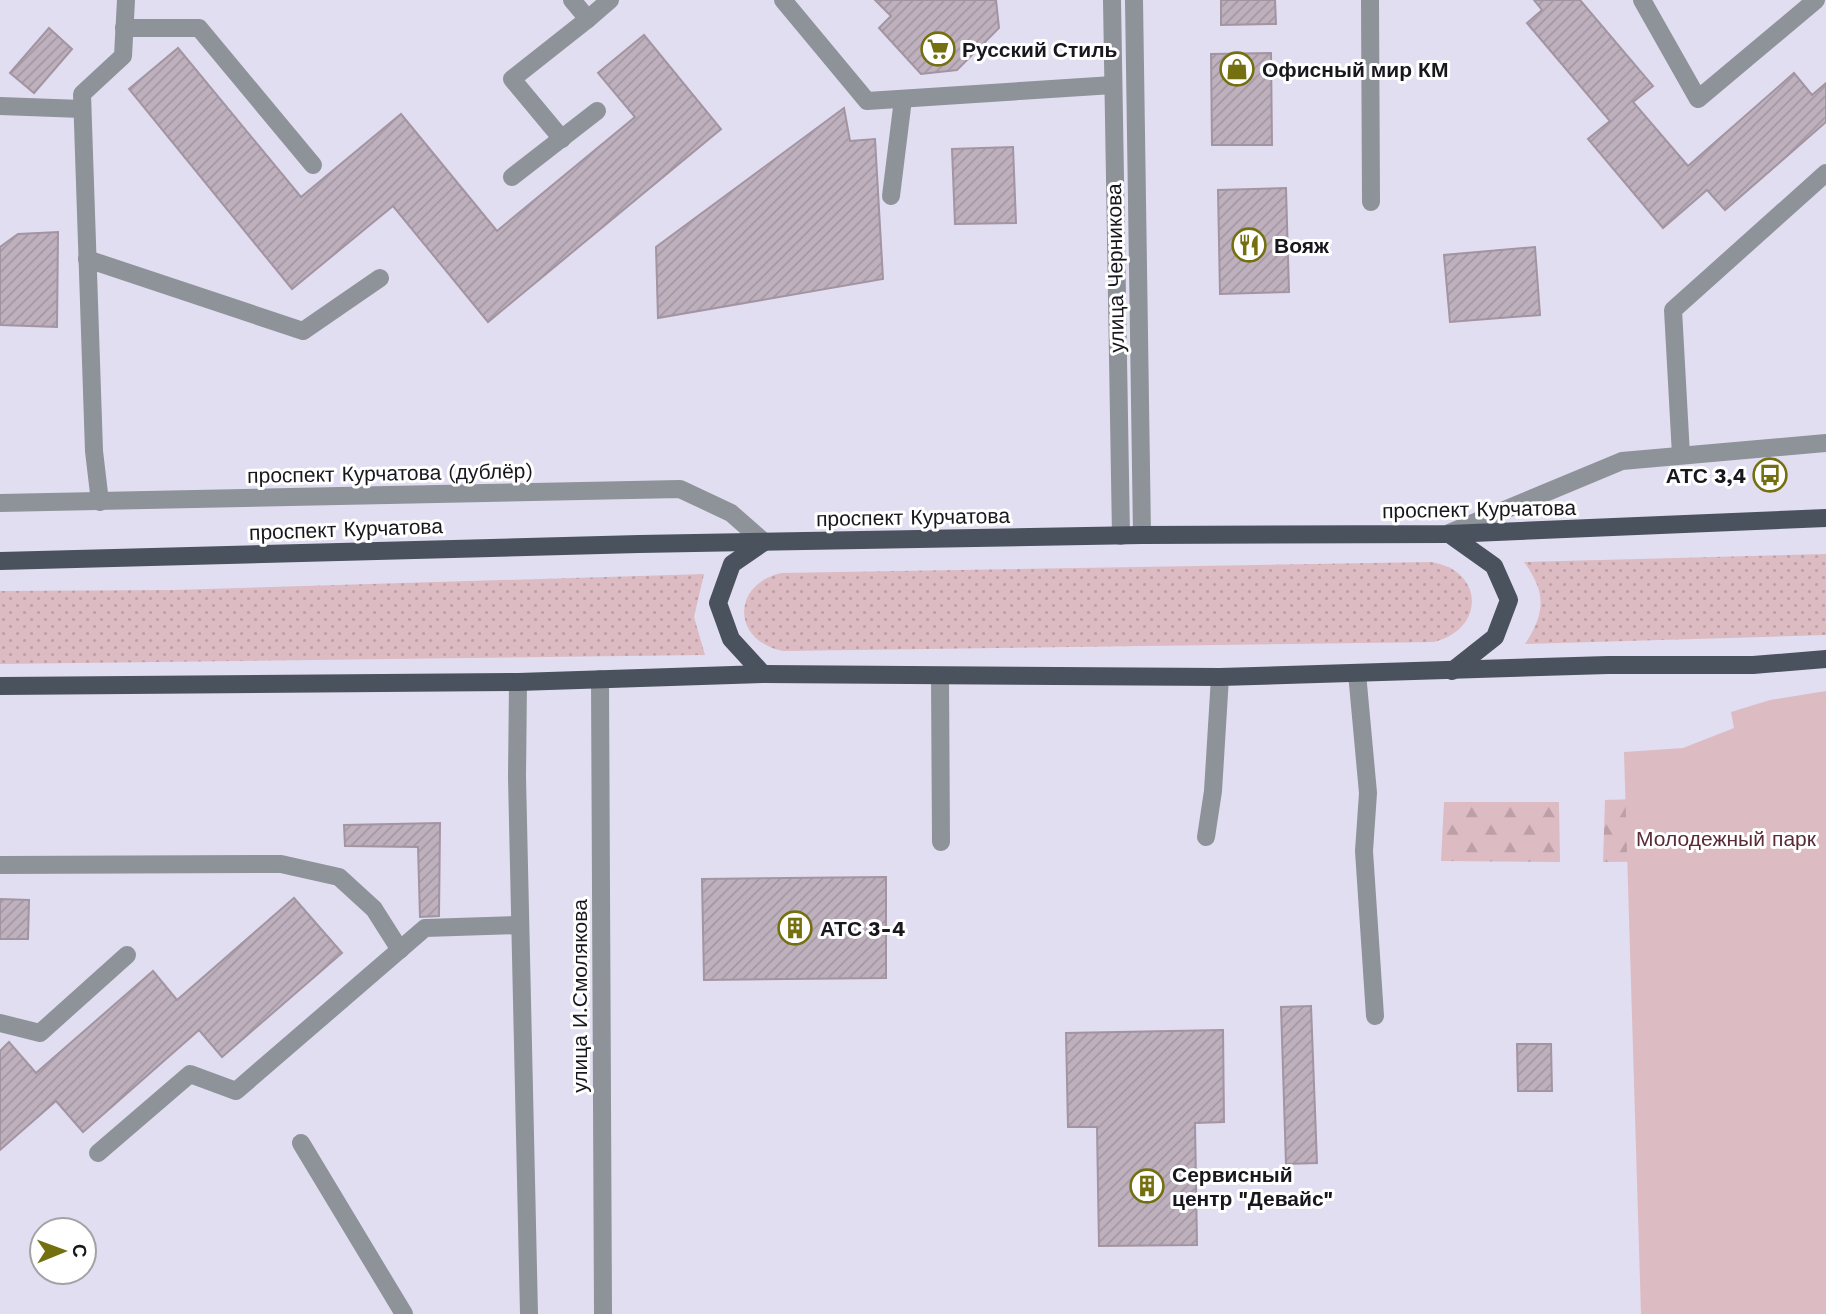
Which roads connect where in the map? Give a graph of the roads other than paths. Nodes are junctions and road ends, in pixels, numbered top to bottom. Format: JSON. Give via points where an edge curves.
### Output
{"nodes":[{"id":1,"x":126,"y":0,"type":"edge"},
{"id":2,"x":572,"y":0,"type":"edge"},
{"id":3,"x":610,"y":0,"type":"edge"},
{"id":4,"x":783,"y":0,"type":"edge"},
{"id":5,"x":1112,"y":0,"type":"edge"},
{"id":6,"x":1134,"y":0,"type":"edge"},
{"id":7,"x":1370,"y":0,"type":"edge"},
{"id":8,"x":1642,"y":0,"type":"edge"},
{"id":9,"x":1816,"y":0,"type":"edge"},
{"id":10,"x":587,"y":19,"type":"junction"},
{"id":11,"x":124,"y":28,"type":"junction"},
{"id":12,"x":1113,"y":85,"type":"junction"},
{"id":13,"x":903,"y":99,"type":"junction"},
{"id":14,"x":0,"y":106,"type":"edge"},
{"id":15,"x":82,"y":109,"type":"junction"},
{"id":16,"x":597,"y":111,"type":"dead end"},
{"id":17,"x":562,"y":139,"type":"junction"},
{"id":18,"x":313,"y":165,"type":"dead end"},
{"id":19,"x":1826,"y":173,"type":"edge"},
{"id":20,"x":512,"y":177,"type":"dead end"},
{"id":21,"x":891,"y":196,"type":"dead end"},
{"id":22,"x":1371,"y":202,"type":"dead end"},
{"id":23,"x":87,"y":260,"type":"junction"},
{"id":24,"x":380,"y":278,"type":"dead end"},
{"id":25,"x":1826,"y":443,"type":"edge"},
{"id":26,"x":1681,"y":455,"type":"junction"},
{"id":27,"x":100,"y":502,"type":"junction"},
{"id":28,"x":0,"y":503,"type":"edge"},
{"id":29,"x":1826,"y":518,"type":"edge"},
{"id":30,"x":1449,"y":534,"type":"junction"},
{"id":31,"x":1142,"y":535,"type":"junction"},
{"id":32,"x":1121,"y":536,"type":"junction"},
{"id":33,"x":764,"y":542,"type":"junction"},
{"id":34,"x":0,"y":561,"type":"edge"},
{"id":35,"x":1826,"y":659,"type":"edge"},
{"id":36,"x":1452,"y":671,"type":"junction"},
{"id":37,"x":1357,"y":673,"type":"junction"},
{"id":38,"x":762,"y":674,"type":"junction"},
{"id":39,"x":940,"y":677,"type":"junction"},
{"id":40,"x":1220,"y":677,"type":"junction"},
{"id":41,"x":600,"y":679,"type":"junction"},
{"id":42,"x":518,"y":682,"type":"junction"},
{"id":43,"x":0,"y":686,"type":"edge"},
{"id":44,"x":1206,"y":837,"type":"dead end"},
{"id":45,"x":941,"y":842,"type":"dead end"},
{"id":46,"x":0,"y":864,"type":"edge"},
{"id":47,"x":520,"y":925,"type":"junction"},
{"id":48,"x":400,"y":950,"type":"junction"},
{"id":49,"x":127,"y":955,"type":"dead end"},
{"id":50,"x":1375,"y":1016,"type":"dead end"},
{"id":51,"x":0,"y":1023,"type":"edge"},
{"id":52,"x":301,"y":1143,"type":"dead end"},
{"id":53,"x":98,"y":1153,"type":"dead end"},
{"id":54,"x":404,"y":1314,"type":"edge"},
{"id":55,"x":529,"y":1314,"type":"edge"},
{"id":56,"x":603,"y":1314,"type":"edge"}],
"edges":[{"from":1,"to":11,"type":"street"},
{"from":2,"to":10,"type":"street"},
{"from":3,"to":10,"type":"street"},
{"from":4,"to":13,"type":"street","via":[[867,101]]},
{"from":5,"to":12,"type":"street","name":"улица Черникова"},
{"from":6,"to":31,"type":"street","name":"улица Черникова"},
{"from":7,"to":22,"type":"street"},
{"from":8,"to":9,"type":"street","via":[[1698,99]]},
{"from":10,"to":17,"type":"street","via":[[512,79]]},
{"from":11,"to":15,"type":"street","via":[[123,57],[82,94]]},
{"from":11,"to":18,"type":"street","via":[[199,28]]},
{"from":12,"to":13,"type":"street"},
{"from":12,"to":32,"type":"street","name":"улица Черникова"},
{"from":13,"to":21,"type":"street"},
{"from":14,"to":15,"type":"street"},
{"from":15,"to":23,"type":"street"},
{"from":16,"to":17,"type":"street"},
{"from":17,"to":20,"type":"street"},
{"from":19,"to":26,"type":"street","via":[[1673,310]]},
{"from":23,"to":24,"type":"street","via":[[303,331]]},
{"from":23,"to":27,"type":"street"},
{"from":25,"to":26,"type":"street"},
{"from":26,"to":30,"type":"street","via":[[1622,461]]},
{"from":27,"to":28,"type":"street","name":"проспект Курчатова (дублёр)"},
{"from":27,"to":33,"type":"street","name":"проспект Курчатова (дублёр)","via":[[680,489],[732,513]]},
{"from":29,"to":30,"type":"main road","name":"проспект Курчатова"},
{"from":30,"to":31,"type":"main road","name":"проспект Курчатова"},
{"from":30,"to":36,"type":"main road","via":[[1494,566],[1508,600],[1495,637]]},
{"from":31,"to":32,"type":"main road","name":"проспект Курчатова"},
{"from":32,"to":33,"type":"main road","name":"проспект Курчатова"},
{"from":33,"to":34,"type":"main road","name":"проспект Курчатова"},
{"from":33,"to":38,"type":"main road","via":[[732,564],[718,603],[732,639]]},
{"from":35,"to":36,"type":"main road","via":[[1753,665]]},
{"from":36,"to":37,"type":"main road"},
{"from":37,"to":40,"type":"main road"},
{"from":37,"to":50,"type":"street","via":[[1368,793],[1364,851]]},
{"from":38,"to":39,"type":"main road"},
{"from":38,"to":41,"type":"main road"},
{"from":39,"to":40,"type":"main road"},
{"from":39,"to":45,"type":"street"},
{"from":40,"to":44,"type":"street"},
{"from":41,"to":42,"type":"main road"},
{"from":41,"to":56,"type":"street","name":"улица И.Смолякова"},
{"from":42,"to":43,"type":"main road"},
{"from":42,"to":47,"type":"street"},
{"from":46,"to":48,"type":"street","via":[[281,864],[339,877],[374,909]]},
{"from":47,"to":48,"type":"street","via":[[425,928]]},
{"from":47,"to":55,"type":"street"},
{"from":48,"to":53,"type":"street","via":[[236,1091],[190,1074]]},
{"from":49,"to":51,"type":"street","via":[[40,1033]]},
{"from":52,"to":54,"type":"street"}]}
